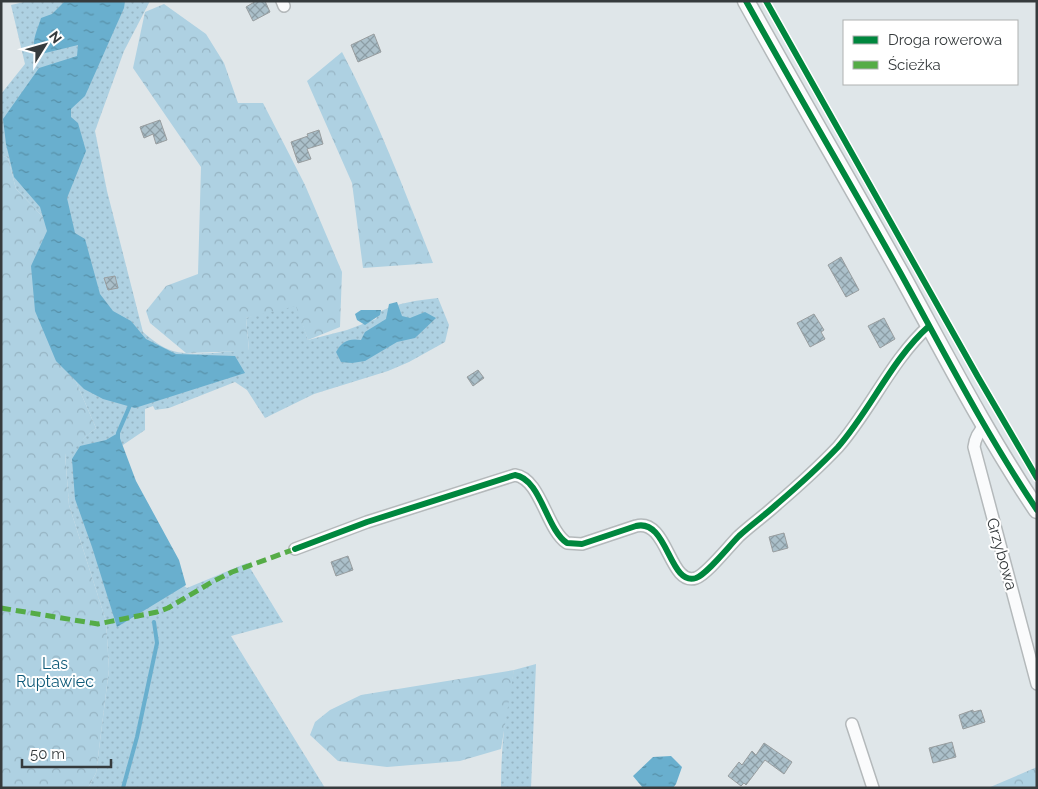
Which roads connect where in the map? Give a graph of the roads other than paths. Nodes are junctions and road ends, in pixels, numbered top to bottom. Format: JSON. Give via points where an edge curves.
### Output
{"nodes":[{"id":1,"x":746,"y":1,"type":"edge"},
{"id":2,"x":929,"y":326,"type":"junction"},
{"id":3,"x":985,"y":426,"type":"junction"},
{"id":4,"x":1037,"y":510,"type":"edge"},
{"id":5,"x":295,"y":549,"type":"dead end"},
{"id":6,"x":1037,"y":684,"type":"edge"},
{"id":7,"x":852,"y":724,"type":"dead end"},
{"id":8,"x":873,"y":788,"type":"edge"}],
"edges":[{"from":1,"to":2,"type":"street"},
{"from":2,"to":3,"type":"street"},
{"from":2,"to":5,"type":"street","via":[[915,338],[863,415],[837,447],[695,578],[683,576],[660,538],[644,525],[582,544],[567,543],[557,532],[529,482],[515,475],[367,522]]},
{"from":3,"to":4,"type":"street"},
{"from":3,"to":6,"type":"street","name":"Grzybowa","via":[[974,447]]},
{"from":7,"to":8,"type":"street"}]}
